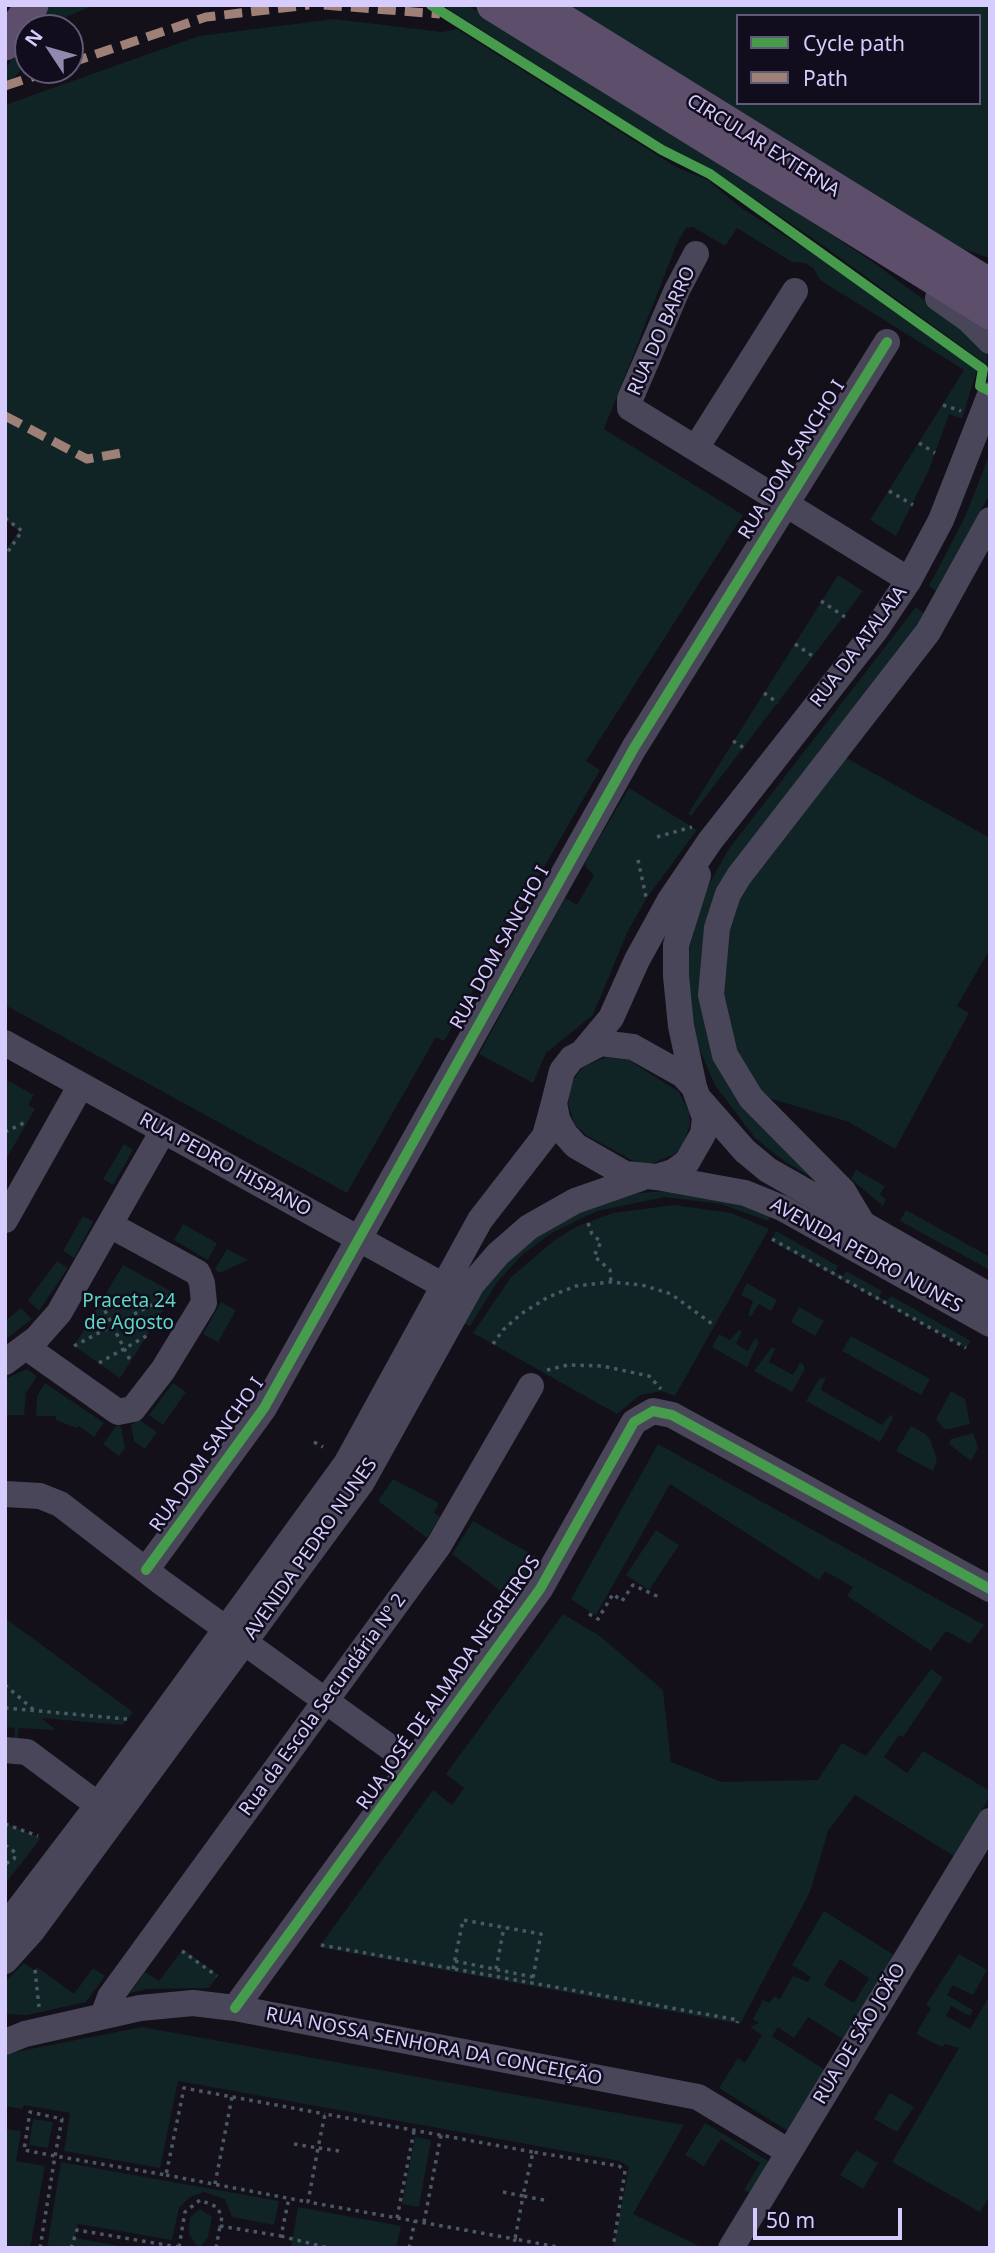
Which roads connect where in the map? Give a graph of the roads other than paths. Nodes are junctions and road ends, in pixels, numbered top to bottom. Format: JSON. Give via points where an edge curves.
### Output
{"nodes":[{"id":1,"x":32,"y":5,"type":"edge"},
{"id":2,"x":493,"y":5,"type":"edge"},
{"id":3,"x":538,"y":5,"type":"edge"},
{"id":4,"x":5,"y":44,"type":"edge"},
{"id":5,"x":843,"y":209,"type":"junction"},
{"id":6,"x":696,"y":254,"type":"dead end"},
{"id":7,"x":990,"y":263,"type":"edge"},
{"id":8,"x":990,"y":285,"type":"edge"},
{"id":9,"x":794,"y":291,"type":"dead end"},
{"id":10,"x":990,"y":313,"type":"edge"},
{"id":11,"x":990,"y":341,"type":"edge"},
{"id":12,"x":887,"y":342,"type":"dead end"},
{"id":13,"x":990,"y":395,"type":"edge"},
{"id":14,"x":695,"y":448,"type":"junction"},
{"id":15,"x":785,"y":505,"type":"junction"},
{"id":16,"x":990,"y":520,"type":"edge"},
{"id":17,"x":909,"y":580,"type":"junction"},
{"id":18,"x":701,"y":834,"type":"junction"},
{"id":19,"x":5,"y":1043,"type":"edge"},
{"id":20,"x":585,"y":1049,"type":"junction"},
{"id":21,"x":81,"y":1085,"type":"junction"},
{"id":22,"x":698,"y":1094,"type":"junction"},
{"id":23,"x":554,"y":1103,"type":"junction"},
{"id":24,"x":163,"y":1131,"type":"junction"},
{"id":25,"x":649,"y":1178,"type":"junction"},
{"id":26,"x":5,"y":1220,"type":"edge"},
{"id":27,"x":110,"y":1225,"type":"junction"},
{"id":28,"x":864,"y":1227,"type":"junction"},
{"id":29,"x":360,"y":1239,"type":"junction"},
{"id":30,"x":444,"y":1286,"type":"junction"},
{"id":31,"x":990,"y":1296,"type":"edge"},
{"id":32,"x":990,"y":1324,"type":"edge"},
{"id":33,"x":16,"y":1354,"type":"edge"},
{"id":34,"x":537,"y":1379,"type":"road end"},
{"id":35,"x":5,"y":1494,"type":"edge"},
{"id":36,"x":146,"y":1570,"type":"junction"},
{"id":37,"x":990,"y":1589,"type":"edge"},
{"id":38,"x":235,"y":1635,"type":"junction"},
{"id":39,"x":326,"y":1700,"type":"junction"},
{"id":40,"x":5,"y":1750,"type":"edge"},
{"id":41,"x":414,"y":1764,"type":"junction"},
{"id":42,"x":98,"y":1805,"type":"junction"},
{"id":43,"x":990,"y":1821,"type":"edge"},
{"id":44,"x":5,"y":1927,"type":"edge"},
{"id":45,"x":5,"y":1961,"type":"edge"},
{"id":46,"x":235,"y":2008,"type":"junction"},
{"id":47,"x":103,"y":2016,"type":"junction"},
{"id":48,"x":12,"y":2034,"type":"edge"},
{"id":49,"x":789,"y":2152,"type":"junction"},
{"id":50,"x":731,"y":2248,"type":"edge"}],
"edges":[{"from":1,"to":4,"type":"main road"},
{"from":2,"to":5,"type":"main road","name":"CIRCULAR EXTERNA"},
{"from":3,"to":5,"type":"main road","name":"CIRCULAR EXTERNA"},
{"from":5,"to":7,"type":"street","via":[[884,211],[965,256]]},
{"from":5,"to":8,"type":"main road","name":"CIRCULAR EXTERNA"},
{"from":5,"to":10,"type":"main road","name":"CIRCULAR EXTERNA"},
{"from":5,"to":11,"type":"street","name":"CIRCULAR EXTERNA","via":[[870,251],[969,320]]},
{"from":6,"to":14,"type":"street","name":"RUA DO BARRO","via":[[630,399],[630,408]]},
{"from":9,"to":14,"type":"street"},
{"from":12,"to":15,"type":"street","name":"RUA DOM SANCHO I"},
{"from":13,"to":17,"type":"street","name":"RUA DA ATALAIA","via":[[941,520]]},
{"from":14,"to":15,"type":"street"},
{"from":15,"to":17,"type":"street"},
{"from":15,"to":29,"type":"street","name":"RUA DOM SANCHO I","via":[[628,758]]},
{"from":16,"to":28,"type":"street","via":[[928,632],[739,876],[715,937],[711,995],[725,1055],[751,1098],[843,1191]]},
{"from":17,"to":18,"type":"street","name":"RUA DA ATALAIA","via":[[875,631]]},
{"from":18,"to":20,"type":"street","name":"RUA DA ATALAIA","via":[[611,1018]]},
{"from":18,"to":22,"type":"street","name":"RUA DA ATALAIA","via":[[676,945],[681,1026]]},
{"from":19,"to":21,"type":"street","name":"RUA PEDRO HISPANO"},
{"from":20,"to":22,"type":"street","via":[[609,1043],[633,1046],[682,1075]]},
{"from":20,"to":23,"type":"street","via":[[562,1072]]},
{"from":21,"to":24,"type":"street","name":"RUA PEDRO HISPANO"},
{"from":21,"to":26,"type":"street"},
{"from":22,"to":25,"type":"street","via":[[705,1118],[697,1149],[673,1172]]},
{"from":22,"to":28,"type":"street","name":"AVENIDA PEDRO NUNES","via":[[745,1151],[768,1170]]},
{"from":23,"to":25,"type":"street","via":[[557,1119],[576,1146],[625,1174]]},
{"from":23,"to":30,"type":"street","name":"AVENIDA PEDRO NUNES","via":[[545,1136],[487,1210]]},
{"from":24,"to":27,"type":"street"},
{"from":24,"to":29,"type":"street","name":"RUA PEDRO HISPANO"},
{"from":25,"to":32,"type":"street","name":"AVENIDA PEDRO NUNES","via":[[745,1193],[782,1208]]},
{"from":25,"to":38,"type":"street","name":"AVENIDA PEDRO NUNES","via":[[575,1201],[529,1227],[498,1254],[472,1284],[362,1482]]},
{"from":27,"to":33,"type":"street","via":[[59,1313]]},
{"from":27,"to":33,"type":"street","via":[[198,1273],[202,1283],[204,1303],[141,1401],[133,1409],[118,1412]]},
{"from":28,"to":31,"type":"street","name":"AVENIDA PEDRO NUNES"},
{"from":29,"to":30,"type":"street","name":"RUA PEDRO HISPANO"},
{"from":29,"to":36,"type":"street","name":"RUA DOM SANCHO I","via":[[264,1408]]},
{"from":30,"to":38,"type":"street","name":"AVENIDA PEDRO NUNES","via":[[346,1464]]},
{"from":34,"to":39,"type":"street","name":"Rua da Escola Secundária Nº 2","via":[[446,1534]]},
{"from":35,"to":36,"type":"street","via":[[40,1496],[60,1504]]},
{"from":36,"to":38,"type":"street"},
{"from":37,"to":41,"type":"street","name":"RUA JOSÉ DE ALMADA NEGREIROS","via":[[672,1415],[653,1410],[634,1422],[540,1589]]},
{"from":38,"to":39,"type":"street"},
{"from":38,"to":42,"type":"street","name":"AVENIDA PEDRO NUNES"},
{"from":38,"to":45,"type":"street","name":"AVENIDA PEDRO NUNES","via":[[32,1931]]},
{"from":39,"to":41,"type":"street"},
{"from":39,"to":47,"type":"street","name":"Rua da Escola Secundária Nº 2","via":[[110,1997]]},
{"from":40,"to":42,"type":"street","via":[[27,1752]]},
{"from":41,"to":46,"type":"street","name":"RUA JOSÉ DE ALMADA NEGREIROS"},
{"from":42,"to":44,"type":"street","name":"AVENIDA PEDRO NUNES"},
{"from":43,"to":49,"type":"street","name":"RUA DE SÃO JOÃO"},
{"from":46,"to":47,"type":"street","name":"RUA NOSSA SENHORA DA CONCEIÇÃO","via":[[180,2004]]},
{"from":46,"to":49,"type":"street","name":"RUA NOSSA SENHORA DA CONCEIÇÃO","via":[[698,2097]]},
{"from":47,"to":48,"type":"street","name":"RUA NOSSA SENHORA DA CONCEIÇÃO"},
{"from":49,"to":50,"type":"street","name":"RUA DE SÃO JOÃO"}]}
